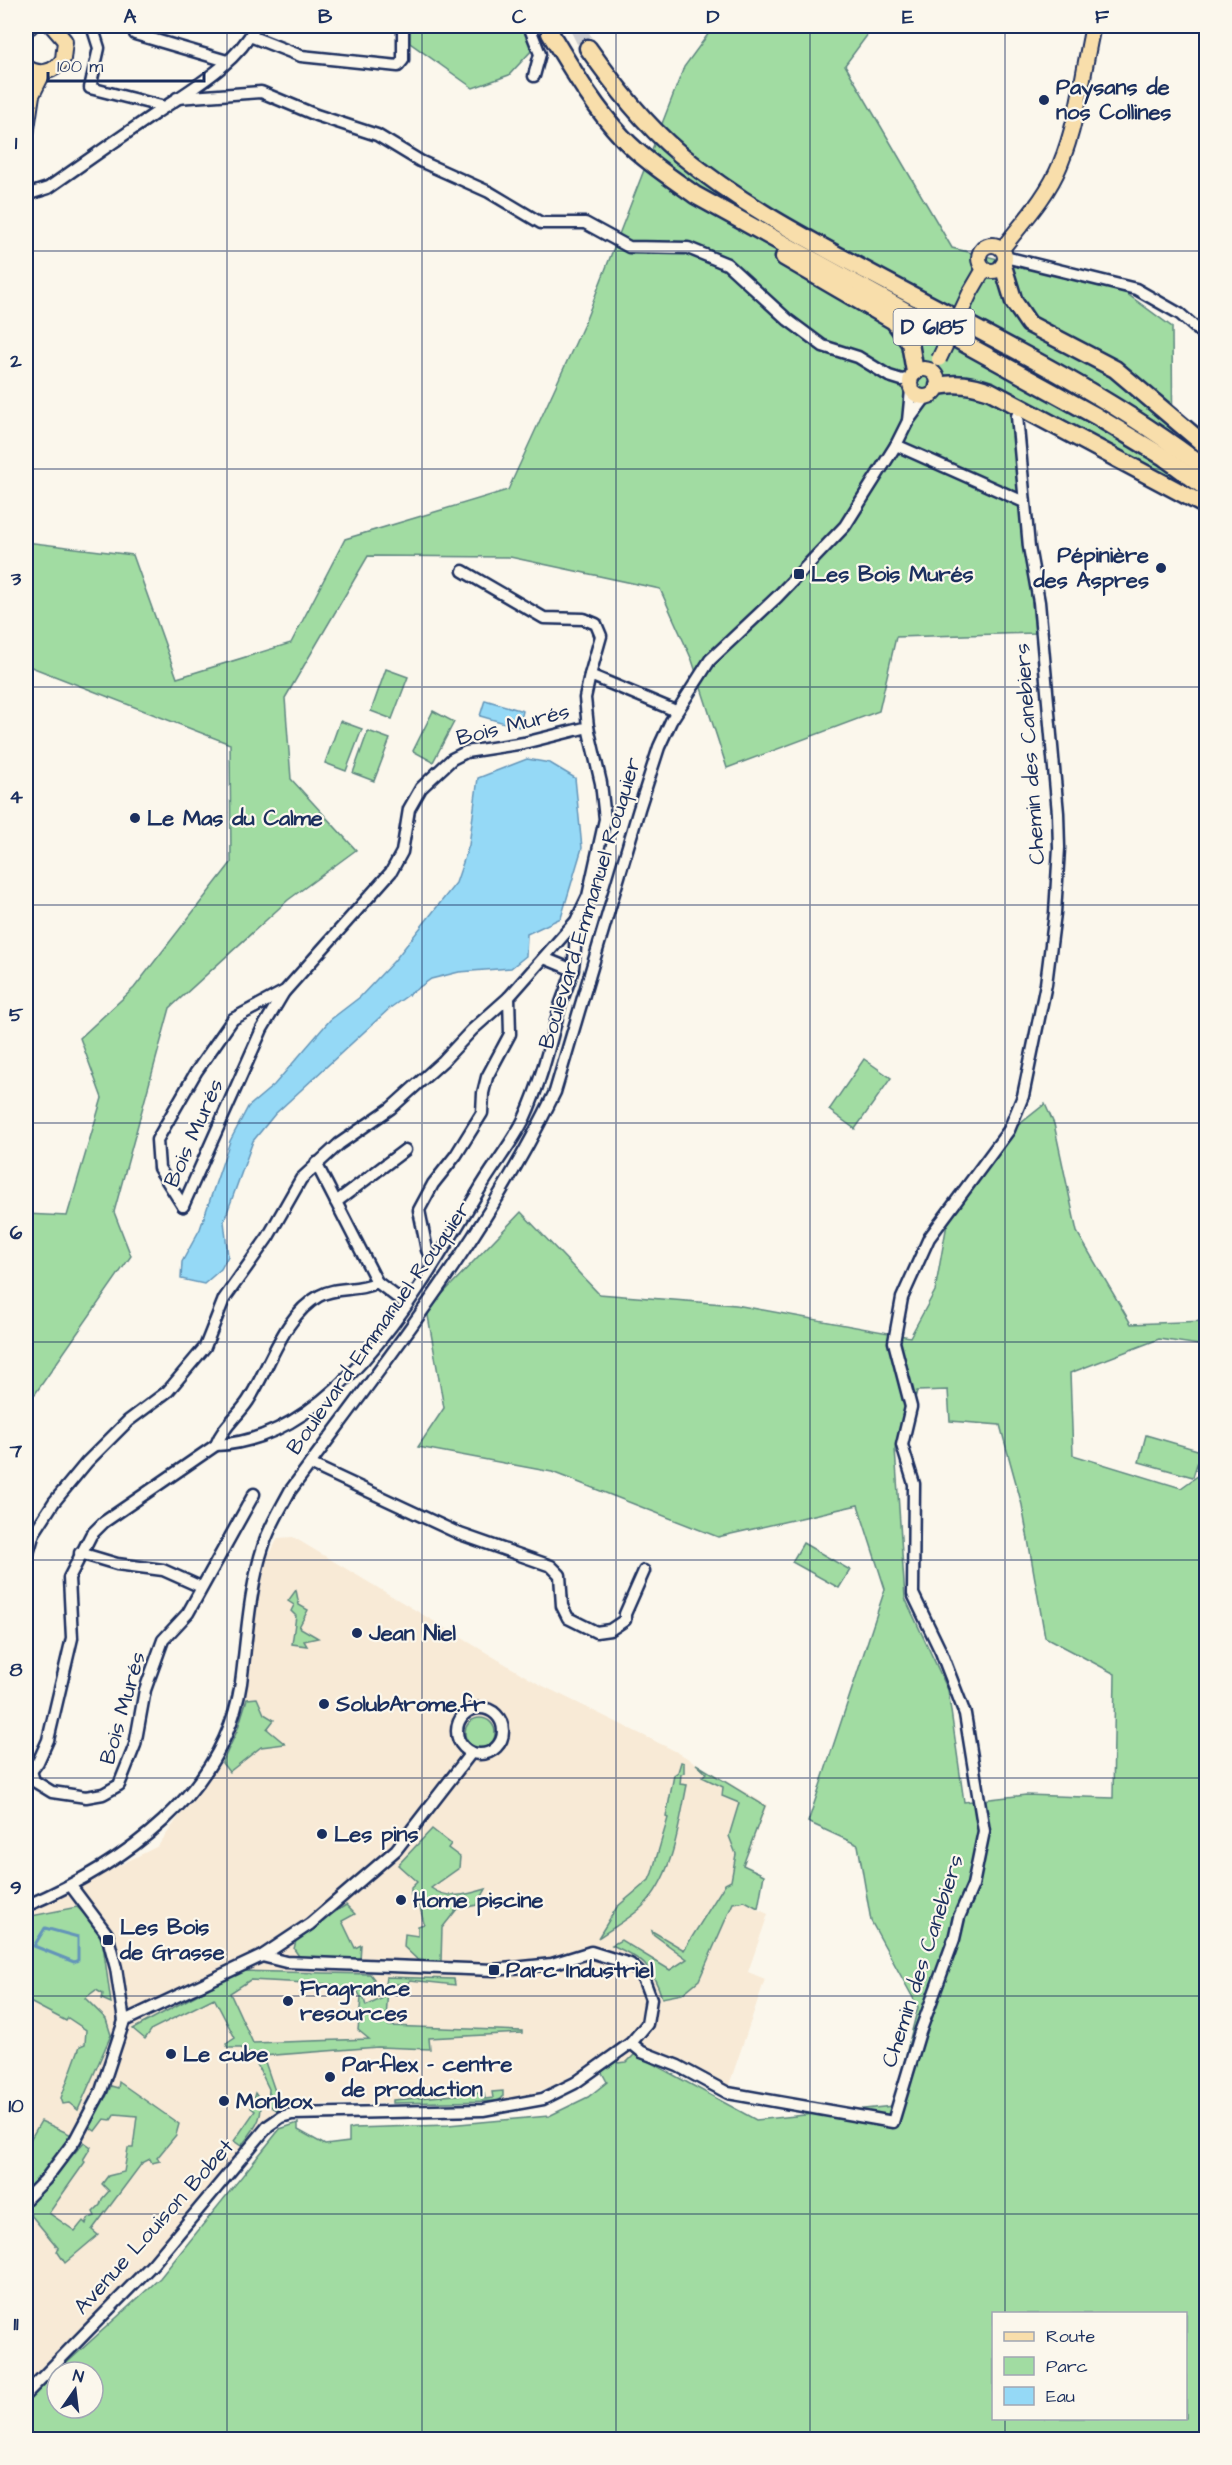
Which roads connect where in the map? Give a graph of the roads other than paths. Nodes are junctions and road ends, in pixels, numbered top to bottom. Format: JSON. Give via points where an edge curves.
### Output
{"nodes":[{"id":1,"x":31,"y":26,"type":"edge"},
{"id":2,"x":92,"y":26,"type":"edge"},
{"id":3,"x":403,"y":26,"type":"edge"},
{"id":4,"x":529,"y":26,"type":"edge"},
{"id":5,"x":1093,"y":26,"type":"edge"},
{"id":6,"x":26,"y":29,"type":"edge"},
{"id":7,"x":60,"y":29,"type":"edge"},
{"id":8,"x":253,"y":31,"type":"edge"},
{"id":9,"x":550,"y":33,"type":"dead end"},
{"id":10,"x":135,"y":34,"type":"dead end"},
{"id":11,"x":588,"y":48,"type":"tunnel mouth"},
{"id":12,"x":227,"y":61,"type":"junction"},
{"id":13,"x":26,"y":68,"type":"edge"},
{"id":14,"x":43,"y":73,"type":"junction"},
{"id":15,"x":534,"y":76,"type":"dead end"},
{"id":16,"x":32,"y":95,"type":"junction"},
{"id":17,"x":177,"y":98,"type":"junction"},
{"id":18,"x":165,"y":107,"type":"junction"},
{"id":19,"x":26,"y":135,"type":"edge"},
{"id":20,"x":26,"y":195,"type":"edge"},
{"id":21,"x":695,"y":195,"type":"junction"},
{"id":22,"x":1003,"y":257,"type":"junction"},
{"id":23,"x":984,"y":269,"type":"junction"},
{"id":24,"x":1206,"y":337,"type":"edge"},
{"id":25,"x":924,"y":379,"type":"junction"},
{"id":26,"x":1017,"y":416,"type":"dead end"},
{"id":27,"x":896,"y":445,"type":"junction"},
{"id":28,"x":1206,"y":446,"type":"edge"},
{"id":29,"x":1206,"y":469,"type":"edge"},
{"id":30,"x":1206,"y":488,"type":"edge"},
{"id":31,"x":1024,"y":502,"type":"junction"},
{"id":32,"x":1206,"y":506,"type":"edge"},
{"id":33,"x":463,"y":572,"type":"dead end"},
{"id":34,"x":590,"y":675,"type":"junction"},
{"id":35,"x":676,"y":711,"type":"junction"},
{"id":36,"x":588,"y":727,"type":"junction"},
{"id":37,"x":576,"y":921,"type":"junction"},
{"id":38,"x":544,"y":958,"type":"junction"},
{"id":39,"x":573,"y":970,"type":"junction"},
{"id":40,"x":285,"y":991,"type":"junction"},
{"id":41,"x":509,"y":997,"type":"junction"},
{"id":42,"x":405,"y":1150,"type":"dead end"},
{"id":43,"x":316,"y":1163,"type":"junction"},
{"id":44,"x":336,"y":1202,"type":"junction"},
{"id":45,"x":436,"y":1260,"type":"junction"},
{"id":46,"x":377,"y":1282,"type":"junction"},
{"id":47,"x":406,"y":1304,"type":"junction"},
{"id":48,"x":216,"y":1445,"type":"junction"},
{"id":49,"x":310,"y":1464,"type":"junction"},
{"id":50,"x":254,"y":1494,"type":"dead end"},
{"id":51,"x":80,"y":1553,"type":"junction"},
{"id":52,"x":26,"y":1560,"type":"edge"},
{"id":53,"x":644,"y":1571,"type":"dead end"},
{"id":54,"x":201,"y":1587,"type":"junction"},
{"id":55,"x":26,"y":1754,"type":"edge"},
{"id":56,"x":471,"y":1754,"type":"junction"},
{"id":57,"x":28,"y":1774,"type":"edge"},
{"id":58,"x":71,"y":1886,"type":"junction"},
{"id":59,"x":26,"y":1906,"type":"edge"},
{"id":60,"x":262,"y":1956,"type":"junction"},
{"id":61,"x":124,"y":2022,"type":"junction"},
{"id":62,"x":631,"y":2043,"type":"junction"},
{"id":63,"x":26,"y":2199,"type":"edge"},
{"id":64,"x":26,"y":2394,"type":"edge"}],
"edges":[{"from":1,"to":6,"type":"main road"},
{"from":2,"to":18,"type":"street","via":[[99,48],[90,88]]},
{"from":3,"to":8,"type":"street","via":[[403,60],[398,66],[301,56]]},
{"from":4,"to":15,"type":"street","via":[[540,54]]},
{"from":5,"to":22,"type":"main road","via":[[1059,166]]},
{"from":7,"to":14,"type":"main road","via":[[66,47],[63,59],[55,69]]},
{"from":8,"to":12,"type":"street"},
{"from":9,"to":21,"type":"highway","number":"D 6185","via":[[591,100],[622,137],[658,170]]},
{"from":10,"to":12,"type":"street"},
{"from":11,"to":29,"type":"highway","number":"D 6185","via":[[644,119],[678,152],[729,190],[789,229],[1104,401],[1174,444]]},
{"from":12,"to":17,"type":"street"},
{"from":13,"to":14,"type":"main road"},
{"from":13,"to":16,"type":"main road"},
{"from":14,"to":16,"type":"main road"},
{"from":16,"to":19,"type":"main road"},
{"from":17,"to":18,"type":"street"},
{"from":17,"to":25,"type":"street","via":[[261,92],[377,135],[541,223],[585,223],[629,247],[688,248],[727,264],[823,346],[858,357],[889,376]]},
{"from":18,"to":20,"type":"street","via":[[48,189]]},
{"from":21,"to":25,"type":"highway","via":[[716,218],[894,321],[910,343]]},
{"from":21,"to":30,"type":"highway","number":"D 6185","via":[[1086,410]]},
{"from":22,"to":23,"type":"main road","via":[[992,272]]},
{"from":22,"to":23,"type":"main road","via":[[994,245],[981,249],[979,262]]},
{"from":22,"to":24,"type":"street","via":[[1136,289],[1180,314]]},
{"from":22,"to":28,"type":"highway","via":[[1014,302],[1029,324],[1115,369]]},
{"from":23,"to":25,"type":"main road","bridge":true},
{"from":25,"to":27,"type":"street","name":"Boulevard Emmanuel Rouquier"},
{"from":25,"to":32,"type":"highway","via":[[990,391]]},
{"from":26,"to":31,"type":"street","name":"Chemin des Canebiers"},
{"from":27,"to":31,"type":"street"},
{"from":27,"to":35,"type":"street","name":"Boulevard Emmanuel Rouquier","via":[[844,526],[710,660]]},
{"from":31,"to":62,"type":"street","name":"Chemin des Canebiers","via":[[1039,602],[1058,813],[1055,913],[1046,984],[1032,1066],[1009,1130],[928,1239],[902,1298],[894,1342],[911,1407],[902,1445],[914,1484],[913,1594],[965,1714],[984,1831],[973,1885],[919,2035],[893,2122],[728,2093]]},
{"from":33,"to":34,"type":"street","name":"Bois Murés","via":[[544,618],[584,619],[596,624],[601,636]]},
{"from":34,"to":35,"type":"street","name":"Bois Murés"},
{"from":34,"to":36,"type":"street","name":"Bois Murés","via":[[585,698]]},
{"from":35,"to":49,"type":"street","name":"Boulevard Emmanuel Rouquier","via":[[659,747],[561,1072],[538,1128],[455,1264]]},
{"from":36,"to":37,"type":"street","name":"Bois Murés","via":[[605,819],[588,896]]},
{"from":36,"to":40,"type":"street","name":"Bois Murés","via":[[466,752],[440,769],[421,788],[409,809],[402,852],[391,872]]},
{"from":37,"to":38,"type":"street","name":"Bois Murés"},
{"from":37,"to":39,"type":"street","name":"Bois Murés"},
{"from":38,"to":39,"type":"street"},
{"from":38,"to":41,"type":"street","name":"Bois Murés"},
{"from":39,"to":45,"type":"street","name":"Bois Murés","via":[[547,1062],[524,1120]]},
{"from":40,"to":40,"type":"street","name":"Bois Murés","via":[[233,1019],[196,1072],[157,1140],[159,1168],[183,1206],[262,1029]]},
{"from":41,"to":43,"type":"street","name":"Bois Murés","via":[[391,1108]]},
{"from":41,"to":45,"type":"street","via":[[510,1034],[487,1077],[482,1113],[419,1210],[427,1250]]},
{"from":42,"to":44,"type":"street"},
{"from":43,"to":44,"type":"street"},
{"from":43,"to":52,"type":"street","name":"Bois Murés","via":[[301,1179],[268,1237],[224,1299],[205,1347],[168,1391],[128,1421],[87,1462],[34,1533]]},
{"from":44,"to":46,"type":"street"},
{"from":45,"to":47,"type":"street","name":"Bois Murés"},
{"from":46,"to":47,"type":"street"},
{"from":46,"to":48,"type":"street","name":"Bois Murés","via":[[365,1288],[322,1294],[305,1305],[248,1401]]},
{"from":47,"to":48,"type":"street","name":"Bois Murés","via":[[375,1349],[338,1387],[288,1425],[232,1445]]},
{"from":48,"to":51,"type":"street","name":"Bois Murés","via":[[104,1522]]},
{"from":49,"to":53,"type":"street","via":[[460,1534],[551,1566],[560,1575],[562,1606],[568,1618],[596,1632],[625,1620]]},
{"from":49,"to":58,"type":"street","name":"Boulevard Emmanuel Rouquier","via":[[264,1542],[240,1686],[228,1730],[211,1763],[190,1794],[162,1822]]},
{"from":50,"to":54,"type":"street","name":"Bois Murés"},
{"from":51,"to":54,"type":"street","via":[[117,1564],[163,1570]]},
{"from":51,"to":57,"type":"street","name":"Bois Murés","via":[[69,1578],[72,1638],[48,1740]]},
{"from":54,"to":57,"type":"street","name":"Bois Murés","via":[[188,1613],[164,1640],[145,1690],[135,1744],[119,1785],[104,1794],[69,1795],[43,1788]]},
{"from":55,"to":57,"type":"street"},
{"from":56,"to":56,"type":"street","via":[[492,1752],[500,1745],[502,1724],[488,1709],[468,1711],[456,1728],[462,1748]]},
{"from":56,"to":60,"type":"street","via":[[396,1850],[310,1924]]},
{"from":58,"to":59,"type":"street","name":"Boulevard Emmanuel Rouquier"},
{"from":58,"to":61,"type":"street","via":[[107,1934]]},
{"from":60,"to":61,"type":"street"},
{"from":60,"to":62,"type":"street","name":"Avenue Louison Bobet","via":[[286,1962],[494,1970],[552,1964],[591,1952],[630,1964],[642,1975],[651,1999],[647,2024]]},
{"from":61,"to":63,"type":"street","via":[[101,2091],[75,2140]]},
{"from":62,"to":64,"type":"street","name":"Avenue Louison Bobet","via":[[575,2083],[543,2099],[483,2110],[281,2117],[268,2126],[153,2264]]}]}
